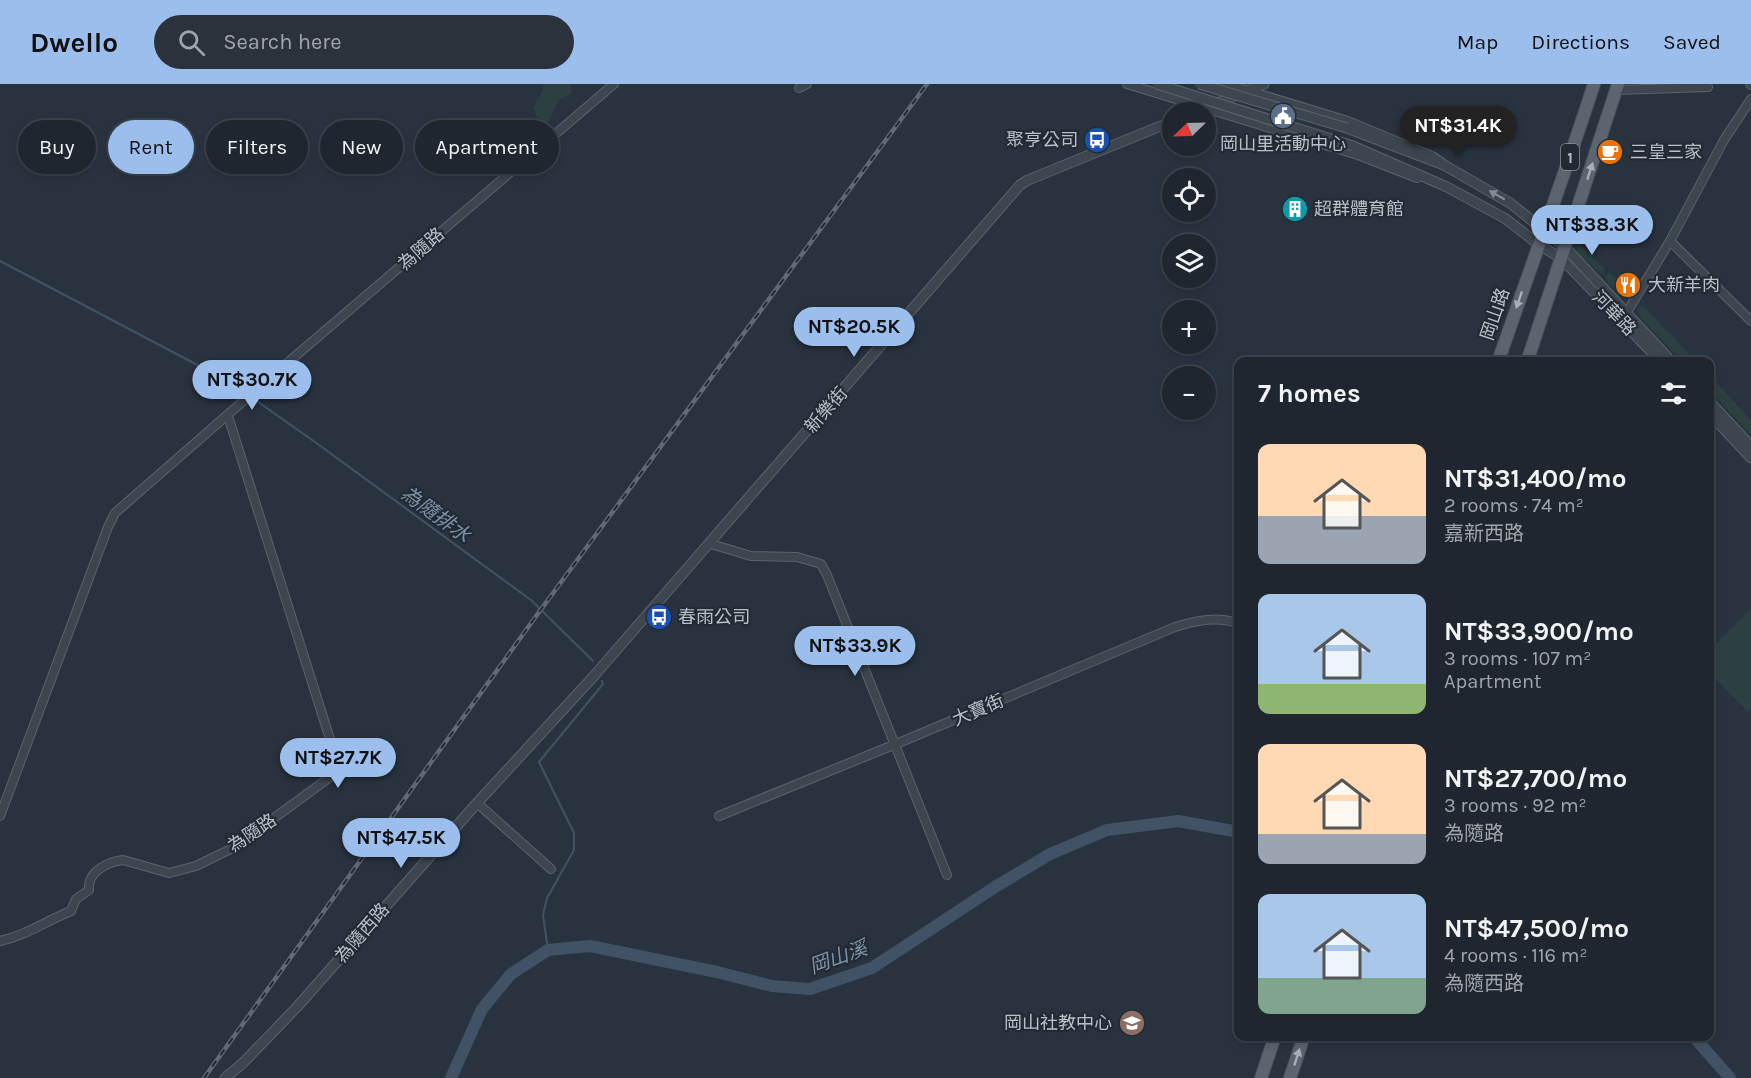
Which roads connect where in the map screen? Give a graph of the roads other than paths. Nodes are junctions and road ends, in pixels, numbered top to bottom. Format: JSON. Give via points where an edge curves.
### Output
{"nodes":[{"id":1,"x":614,"y":84,"type":"edge"},
{"id":2,"x":1127,"y":84,"type":"edge"},
{"id":3,"x":1157,"y":84,"type":"edge"},
{"id":4,"x":1199,"y":84,"type":"edge"},
{"id":5,"x":1226,"y":84,"type":"edge"},
{"id":6,"x":1264,"y":84,"type":"edge"},
{"id":7,"x":1594,"y":84,"type":"edge"},
{"id":8,"x":1617,"y":87,"type":"edge"},
{"id":9,"x":1708,"y":87,"type":"dead end"},
{"id":10,"x":1249,"y":91,"type":"junction"},
{"id":11,"x":1751,"y":99,"type":"edge"},
{"id":12,"x":1187,"y":102,"type":"edge"},
{"id":13,"x":1216,"y":104,"type":"edge"},
{"id":14,"x":1216,"y":111,"type":"edge"},
{"id":15,"x":1321,"y":113,"type":"junction"},
{"id":16,"x":1162,"y":125,"type":"edge"},
{"id":17,"x":1312,"y":140,"type":"junction"},
{"id":18,"x":1444,"y":165,"type":"junction"},
{"id":19,"x":1447,"y":187,"type":"junction"},
{"id":20,"x":1544,"y":230,"type":"junction"},
{"id":21,"x":1670,"y":241,"type":"junction"},
{"id":22,"x":1538,"y":244,"type":"junction"},
{"id":23,"x":1563,"y":252,"type":"junction"},
{"id":24,"x":1624,"y":317,"type":"junction"},
{"id":25,"x":1751,"y":321,"type":"edge"},
{"id":26,"x":1500,"y":357,"type":"edge"},
{"id":27,"x":1529,"y":357,"type":"edge"},
{"id":28,"x":1657,"y":357,"type":"edge"},
{"id":29,"x":1667,"y":357,"type":"edge"},
{"id":30,"x":1714,"y":406,"type":"edge"},
{"id":31,"x":228,"y":416,"type":"junction"},
{"id":32,"x":1714,"y":418,"type":"edge"},
{"id":33,"x":1751,"y":446,"type":"edge"},
{"id":34,"x":1751,"y":458,"type":"edge"},
{"id":35,"x":711,"y":544,"type":"junction"},
{"id":36,"x":1234,"y":622,"type":"edge"},
{"id":37,"x":593,"y":677,"type":"joint"},
{"id":38,"x":896,"y":744,"type":"junction"},
{"id":39,"x":477,"y":802,"type":"junction"},
{"id":40,"x":0,"y":816,"type":"edge"},
{"id":41,"x":719,"y":816,"type":"dead end"},
{"id":42,"x":551,"y":869,"type":"dead end"},
{"id":43,"x":947,"y":875,"type":"dead end"},
{"id":44,"x":0,"y":942,"type":"edge"},
{"id":45,"x":1273,"y":1041,"type":"edge"},
{"id":46,"x":1302,"y":1041,"type":"edge"},
{"id":47,"x":225,"y":1078,"type":"edge"},
{"id":48,"x":1261,"y":1078,"type":"edge"},
{"id":49,"x":1290,"y":1078,"type":"edge"}],
"edges":[{"from":1,"to":31,"type":"street","name":"為隨路"},
{"from":2,"to":12,"type":"street"},
{"from":3,"to":19,"type":"street","name":"河華路","bridge":true,"via":[[1353,146]]},
{"from":4,"to":18,"type":"street","name":"河華路","bridge":true,"via":[[1347,128]]},
{"from":5,"to":10,"type":"street"},
{"from":6,"to":10,"type":"street"},
{"from":7,"to":20,"type":"main road","number":"1"},
{"from":8,"to":9,"type":"street"},
{"from":23,"to":8,"type":"main road","number":"1","one_way":true},
{"from":10,"to":13,"type":"street"},
{"from":10,"to":15,"type":"street"},
{"from":11,"to":21,"type":"street","via":[[1724,140]]},
{"from":14,"to":17,"type":"street"},
{"from":15,"to":17,"type":"street"},
{"from":15,"to":18,"type":"street","via":[[1432,156]]},
{"from":16,"to":35,"type":"street","name":"新樂街","via":[[1020,185]]},
{"from":17,"to":19,"type":"street"},
{"from":20,"to":18,"type":"street","name":"河華路","one_way":true,"via":[[1510,203]]},
{"from":19,"to":22,"type":"street","name":"河華路","via":[[1506,219]]},
{"from":20,"to":22,"type":"main road","number":"1"},
{"from":20,"to":23,"type":"street","name":"河華路"},
{"from":21,"to":24,"type":"street"},
{"from":21,"to":25,"type":"street"},
{"from":22,"to":23,"type":"street","name":"河華路"},
{"from":22,"to":26,"type":"main road","name":"岡山路","number":"1","one_way":true},
{"from":23,"to":24,"type":"street","name":"河華路"},
{"from":23,"to":27,"type":"main road","number":"1"},
{"from":24,"to":28,"type":"street","name":"河華路"},
{"from":24,"to":29,"type":"street","name":"河華路"},
{"from":30,"to":33,"type":"street"},
{"from":31,"to":40,"type":"street","name":"為隨路","via":[[110,521]]},
{"from":31,"to":44,"type":"street","name":"為隨路","via":[[330,737],[337,772],[238,846],[196,866],[169,873],[118,861],[94,873],[89,890],[76,899],[71,911],[20,937]]},
{"from":32,"to":34,"type":"street"},
{"from":35,"to":37,"type":"street","name":"新樂街"},
{"from":35,"to":38,"type":"street","via":[[751,556],[797,557],[821,564]]},
{"from":36,"to":38,"type":"street","name":"大寶街","via":[[1197,620],[1175,627]]},
{"from":37,"to":39,"type":"street","name":"為隨西路"},
{"from":38,"to":41,"type":"street","name":"大寶街"},
{"from":38,"to":43,"type":"street"},
{"from":39,"to":42,"type":"street"},
{"from":39,"to":47,"type":"street","name":"為隨西路","via":[[297,1007]]},
{"from":45,"to":48,"type":"main road"},
{"from":49,"to":46,"type":"main road","one_way":true}]}
